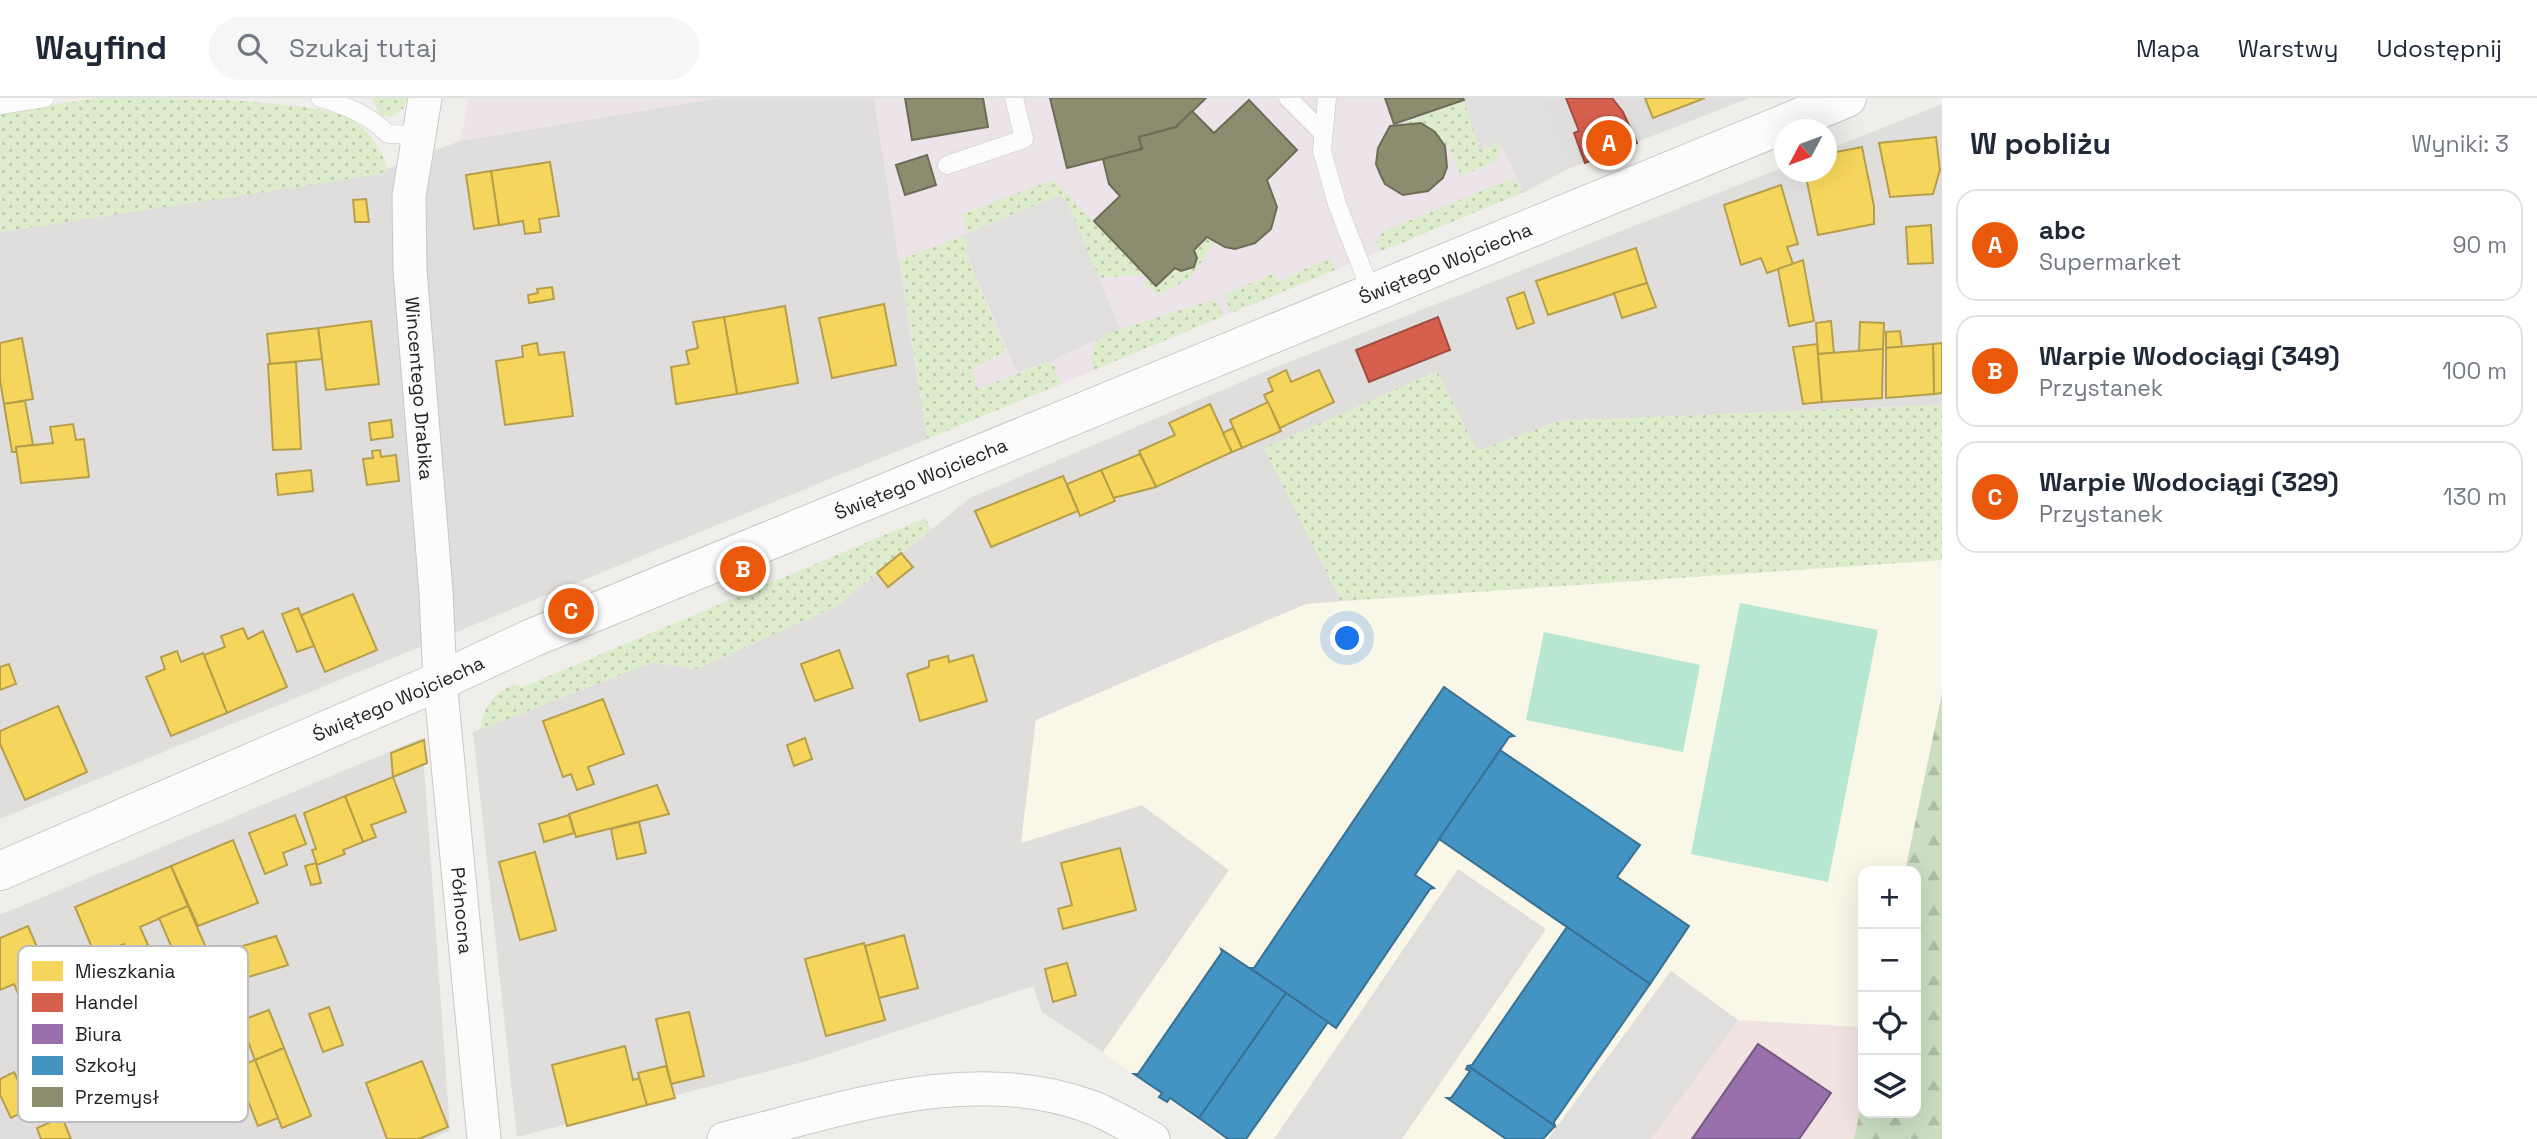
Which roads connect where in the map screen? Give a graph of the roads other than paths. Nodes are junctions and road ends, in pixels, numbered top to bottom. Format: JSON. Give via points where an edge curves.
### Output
{"nodes":[{"id":1,"x":45,"y":98,"type":"edge"},
{"id":2,"x":320,"y":98,"type":"edge"},
{"id":3,"x":425,"y":98,"type":"edge"},
{"id":4,"x":1014,"y":98,"type":"edge"},
{"id":5,"x":1288,"y":98,"type":"edge"},
{"id":6,"x":1327,"y":98,"type":"edge"},
{"id":7,"x":1847,"y":98,"type":"edge"},
{"id":8,"x":0,"y":105,"type":"edge"},
{"id":9,"x":361,"y":105,"type":"edge"},
{"id":10,"x":1324,"y":133,"type":"junction"},
{"id":11,"x":418,"y":135,"type":"junction"},
{"id":12,"x":947,"y":164,"type":"dead end"},
{"id":13,"x":1373,"y":294,"type":"junction"},
{"id":14,"x":440,"y":681,"type":"junction"},
{"id":15,"x":0,"y":871,"type":"edge"},
{"id":16,"x":484,"y":1139,"type":"edge"},
{"id":17,"x":724,"y":1139,"type":"edge"},
{"id":18,"x":1153,"y":1139,"type":"edge"}],
"edges":[{"from":1,"to":8,"type":"lane"},
{"from":2,"to":9,"type":"lane"},
{"from":3,"to":11,"type":"street","name":"Wincentego Drabika"},
{"from":4,"to":12,"type":"lane","via":[[1024,139]]},
{"from":5,"to":10,"type":"lane"},
{"from":6,"to":10,"type":"lane"},
{"from":7,"to":13,"type":"street","name":"Świętego Wojciecha"},
{"from":9,"to":11,"type":"lane","via":[[388,134]]},
{"from":10,"to":13,"type":"lane","via":[[1322,151],[1337,204]]},
{"from":11,"to":14,"type":"street","name":"Wincentego Drabika","via":[[409,196],[410,270]]},
{"from":13,"to":14,"type":"street","name":"Świętego Wojciecha","via":[[532,638]]},
{"from":14,"to":15,"type":"street","name":"Świętego Wojciecha"},
{"from":14,"to":16,"type":"street","name":"Północna"},
{"from":17,"to":18,"type":"street","via":[[919,1091],[978,1088],[1037,1094],[1090,1107]]}]}
